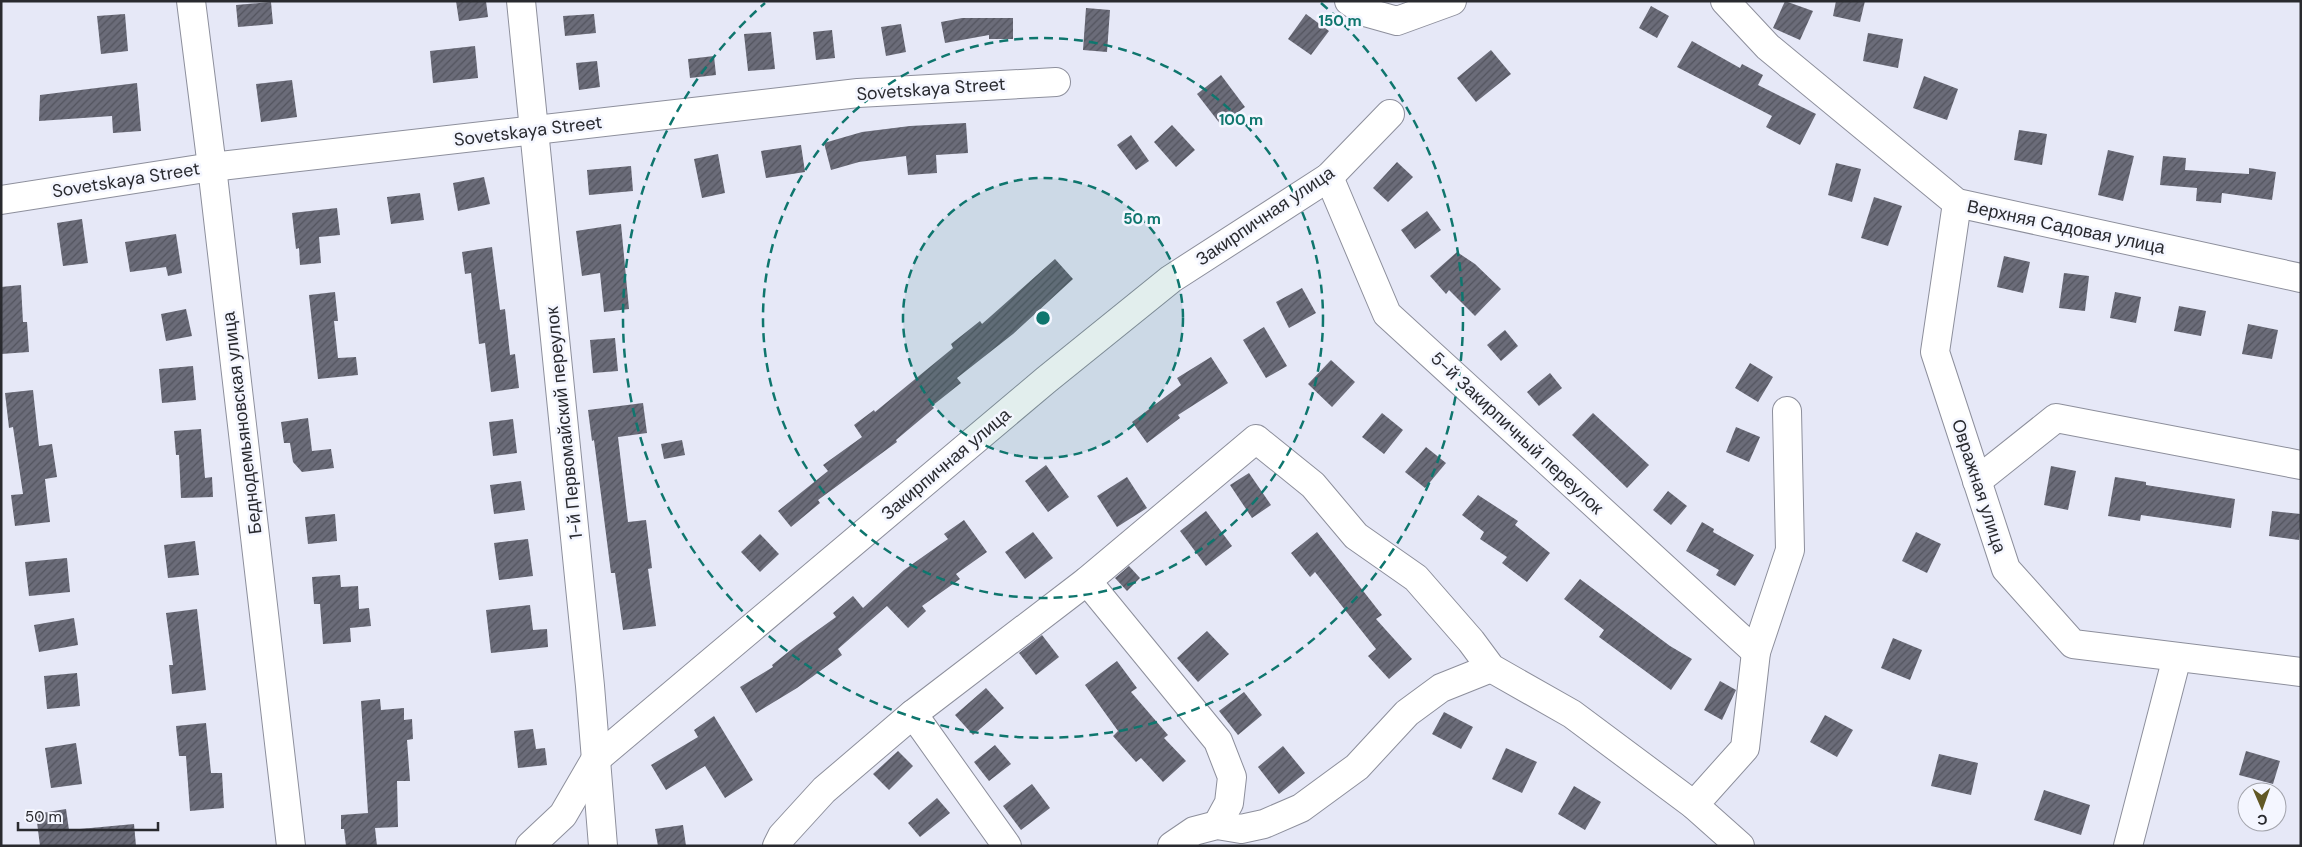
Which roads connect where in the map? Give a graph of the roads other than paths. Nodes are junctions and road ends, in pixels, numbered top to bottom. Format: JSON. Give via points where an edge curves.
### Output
{"nodes":[{"id":1,"x":191,"y":1,"type":"edge"},
{"id":2,"x":521,"y":1,"type":"edge"},
{"id":3,"x":1452,"y":1,"type":"edge"},
{"id":4,"x":1725,"y":1,"type":"edge"},
{"id":5,"x":1357,"y":7,"type":"edge"},
{"id":6,"x":1056,"y":82,"type":"dead end"},
{"id":7,"x":1390,"y":114,"type":"dead end"},
{"id":8,"x":535,"y":130,"type":"junction"},
{"id":9,"x":212,"y":167,"type":"junction"},
{"id":10,"x":1329,"y":177,"type":"junction"},
{"id":11,"x":1,"y":200,"type":"edge"},
{"id":12,"x":1957,"y":203,"type":"junction"},
{"id":13,"x":2301,"y":278,"type":"edge"},
{"id":14,"x":1787,"y":411,"type":"dead end"},
{"id":15,"x":2301,"y":465,"type":"edge"},
{"id":16,"x":1977,"y":481,"type":"junction"},
{"id":17,"x":1087,"y":581,"type":"junction"},
{"id":18,"x":1756,"y":652,"type":"junction"},
{"id":19,"x":2177,"y":657,"type":"junction"},
{"id":20,"x":1491,"y":668,"type":"junction"},
{"id":21,"x":2301,"y":672,"type":"edge"},
{"id":22,"x":913,"y":714,"type":"junction"},
{"id":23,"x":595,"y":760,"type":"junction"},
{"id":24,"x":1694,"y":805,"type":"junction"},
{"id":25,"x":1217,"y":825,"type":"junction"},
{"id":26,"x":291,"y":846,"type":"edge"},
{"id":27,"x":530,"y":846,"type":"edge"},
{"id":28,"x":602,"y":846,"type":"edge"},
{"id":29,"x":778,"y":846,"type":"edge"},
{"id":30,"x":1007,"y":846,"type":"edge"},
{"id":31,"x":1172,"y":846,"type":"edge"},
{"id":32,"x":1740,"y":846,"type":"edge"},
{"id":33,"x":2128,"y":846,"type":"edge"}],
"edges":[{"from":1,"to":9,"type":"street","name":"Беднодемьяновская улица"},
{"from":2,"to":8,"type":"street","name":"1-й Первомайский переулок"},
{"from":3,"to":5,"type":"street","via":[[1398,21]]},
{"from":4,"to":12,"type":"street","name":"Верхняя Садовая улица","via":[[1768,47]]},
{"from":6,"to":8,"type":"street","name":"Sovetskaya Street","via":[[858,93]]},
{"from":7,"to":10,"type":"street","name":"Закирпичная улица"},
{"from":8,"to":9,"type":"street","name":"Sovetskaya Street"},
{"from":8,"to":23,"type":"street","name":"1-й Первомайский переулок"},
{"from":9,"to":11,"type":"street","name":"Sovetskaya Street"},
{"from":9,"to":26,"type":"street","name":"Беднодемьяновская улица"},
{"from":10,"to":18,"type":"street","name":"5-й Закирпичный переулок","via":[[1387,314]]},
{"from":10,"to":23,"type":"street","name":"Закирпичная улица","via":[[1170,278]]},
{"from":12,"to":13,"type":"street","name":"Верхняя Садовая улица"},
{"from":12,"to":16,"type":"street","name":"Овражная улица","via":[[1935,352]]},
{"from":14,"to":18,"type":"street","via":[[1790,550]]},
{"from":15,"to":16,"type":"street","via":[[2056,418]]},
{"from":16,"to":19,"type":"street","name":"Овражная улица","via":[[2006,569],[2073,644]]},
{"from":17,"to":20,"type":"street","via":[[1256,439],[1313,485],[1356,536],[1416,578]]},
{"from":17,"to":22,"type":"street"},
{"from":17,"to":25,"type":"street","via":[[1218,741],[1232,777],[1229,803]]},
{"from":18,"to":24,"type":"street","via":[[1746,748]]},
{"from":19,"to":21,"type":"street","name":"Овражная улица"},
{"from":19,"to":33,"type":"street"},
{"from":20,"to":24,"type":"street","via":[[1572,714]]},
{"from":20,"to":25,"type":"street","via":[[1440,688],[1407,713],[1357,768],[1301,808],[1264,824],[1241,829]]},
{"from":22,"to":29,"type":"street","via":[[824,790],[782,836]]},
{"from":22,"to":30,"type":"street"},
{"from":23,"to":27,"type":"street","name":"Закирпичная улица","via":[[563,814]]},
{"from":23,"to":28,"type":"street","name":"1-й Первомайский переулок"},
{"from":24,"to":32,"type":"street"},
{"from":25,"to":31,"type":"street","via":[[1194,831]]}]}
